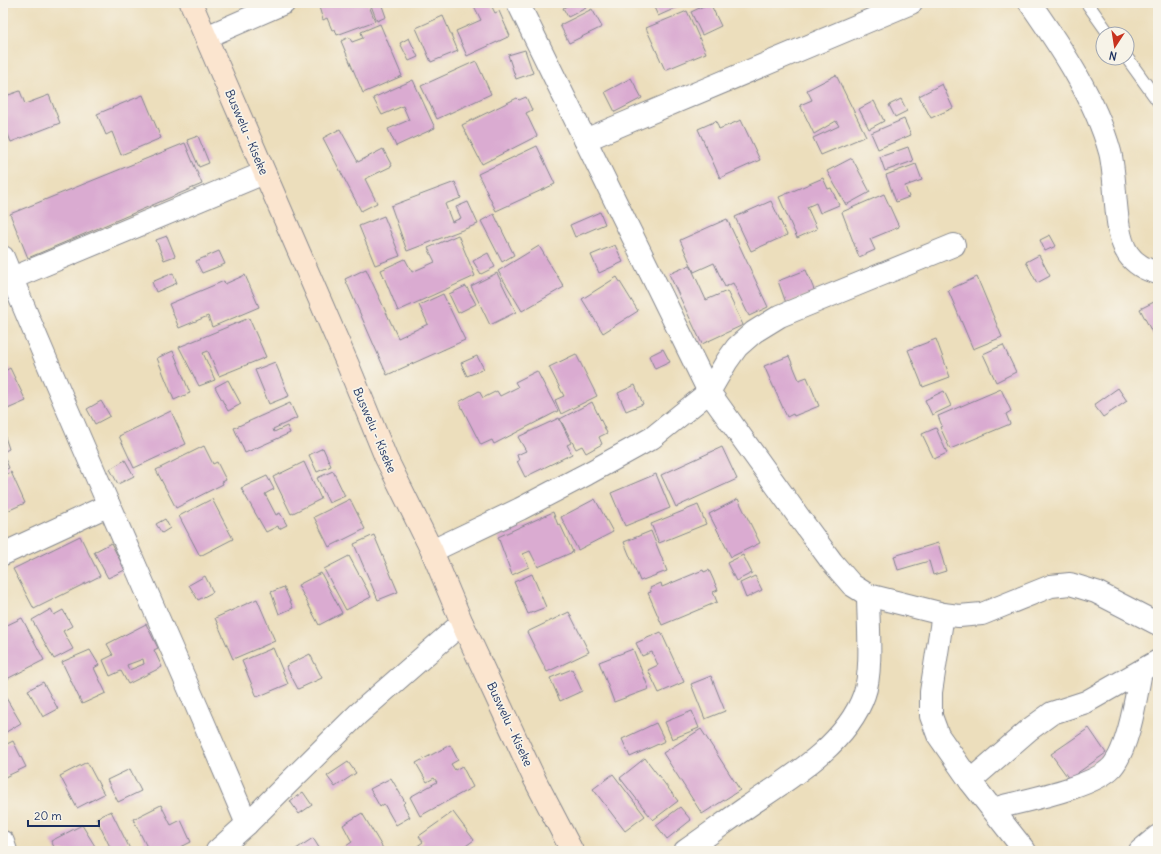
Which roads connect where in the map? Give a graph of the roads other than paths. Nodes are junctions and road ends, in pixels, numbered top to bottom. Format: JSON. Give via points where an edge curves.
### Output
{"nodes":[{"id":1,"x":191,"y":3,"type":"edge"},
{"id":2,"x":284,"y":3,"type":"edge"},
{"id":3,"x":518,"y":3,"type":"edge"},
{"id":4,"x":910,"y":3,"type":"edge"},
{"id":5,"x":1030,"y":3,"type":"edge"},
{"id":6,"x":1087,"y":3,"type":"edge"},
{"id":7,"x":1104,"y":26,"type":"edge"},
{"id":8,"x":206,"y":37,"type":"junction"},
{"id":9,"x":1133,"y":66,"type":"edge"},
{"id":10,"x":1158,"y":101,"type":"edge"},
{"id":11,"x":585,"y":140,"type":"junction"},
{"id":12,"x":264,"y":173,"type":"junction"},
{"id":13,"x":954,"y":245,"type":"dead end"},
{"id":14,"x":3,"y":257,"type":"edge"},
{"id":15,"x":1158,"y":273,"type":"edge"},
{"id":16,"x":8,"y":281,"type":"edge"},
{"id":17,"x":709,"y":392,"type":"junction"},
{"id":18,"x":109,"y":505,"type":"junction"},
{"id":19,"x":432,"y":550,"type":"junction"},
{"id":20,"x":3,"y":554,"type":"edge"},
{"id":21,"x":868,"y":595,"type":"junction"},
{"id":22,"x":943,"y":614,"type":"junction"},
{"id":23,"x":462,"y":623,"type":"junction"},
{"id":24,"x":1158,"y":624,"type":"edge"},
{"id":25,"x":1150,"y":666,"type":"edge"},
{"id":26,"x":970,"y":781,"type":"junction"},
{"id":27,"x":992,"y":809,"type":"junction"},
{"id":28,"x":247,"y":824,"type":"junction"},
{"id":29,"x":1158,"y":836,"type":"edge"},
{"id":30,"x":3,"y":842,"type":"edge"},
{"id":31,"x":6,"y":851,"type":"edge"},
{"id":32,"x":217,"y":851,"type":"edge"},
{"id":33,"x":572,"y":851,"type":"edge"},
{"id":34,"x":685,"y":851,"type":"edge"},
{"id":35,"x":1025,"y":851,"type":"edge"},
{"id":36,"x":1140,"y":851,"type":"edge"}],
"edges":[{"from":1,"to":8,"type":"main road","name":"Buswelu - Kiseke"},
{"from":2,"to":8,"type":"street"},
{"from":3,"to":11,"type":"street"},
{"from":4,"to":11,"type":"street"},
{"from":5,"to":15,"type":"street","via":[[1055,38],[1083,86],[1101,125],[1111,154],[1121,233],[1128,254],[1142,268]]},
{"from":6,"to":7,"type":"lane"},
{"from":8,"to":12,"type":"main road","name":"Buswelu - Kiseke"},
{"from":9,"to":10,"type":"lane"},
{"from":11,"to":17,"type":"street"},
{"from":12,"to":16,"type":"street"},
{"from":12,"to":19,"type":"main road","name":"Buswelu - Kiseke","via":[[386,458]]},
{"from":13,"to":17,"type":"street","via":[[793,310],[754,332],[737,347]]},
{"from":14,"to":16,"type":"street"},
{"from":16,"to":18,"type":"street"},
{"from":17,"to":19,"type":"street","via":[[652,438],[520,509]]},
{"from":17,"to":21,"type":"street","via":[[832,562],[852,584]]},
{"from":18,"to":20,"type":"street"},
{"from":18,"to":28,"type":"street","via":[[178,658]]},
{"from":19,"to":23,"type":"main road","name":"Buswelu - Kiseke"},
{"from":21,"to":22,"type":"street"},
{"from":21,"to":34,"type":"street","via":[[869,659],[865,694],[857,711],[837,738],[800,771]]},
{"from":22,"to":24,"type":"street","via":[[982,614],[1051,586],[1070,584],[1096,592]]},
{"from":22,"to":26,"type":"street","via":[[931,692],[932,716],[938,735]]},
{"from":23,"to":28,"type":"street","via":[[358,714]]},
{"from":23,"to":33,"type":"main road","name":"Buswelu - Kiseke"},
{"from":25,"to":26,"type":"street","via":[[1086,702],[1052,714],[1030,729]]},
{"from":25,"to":27,"type":"street","via":[[1123,748],[1112,767],[1094,781]]},
{"from":26,"to":27,"type":"street"},
{"from":27,"to":35,"type":"street"},
{"from":28,"to":32,"type":"street"},
{"from":29,"to":36,"type":"street"},
{"from":30,"to":31,"type":"street"}]}
